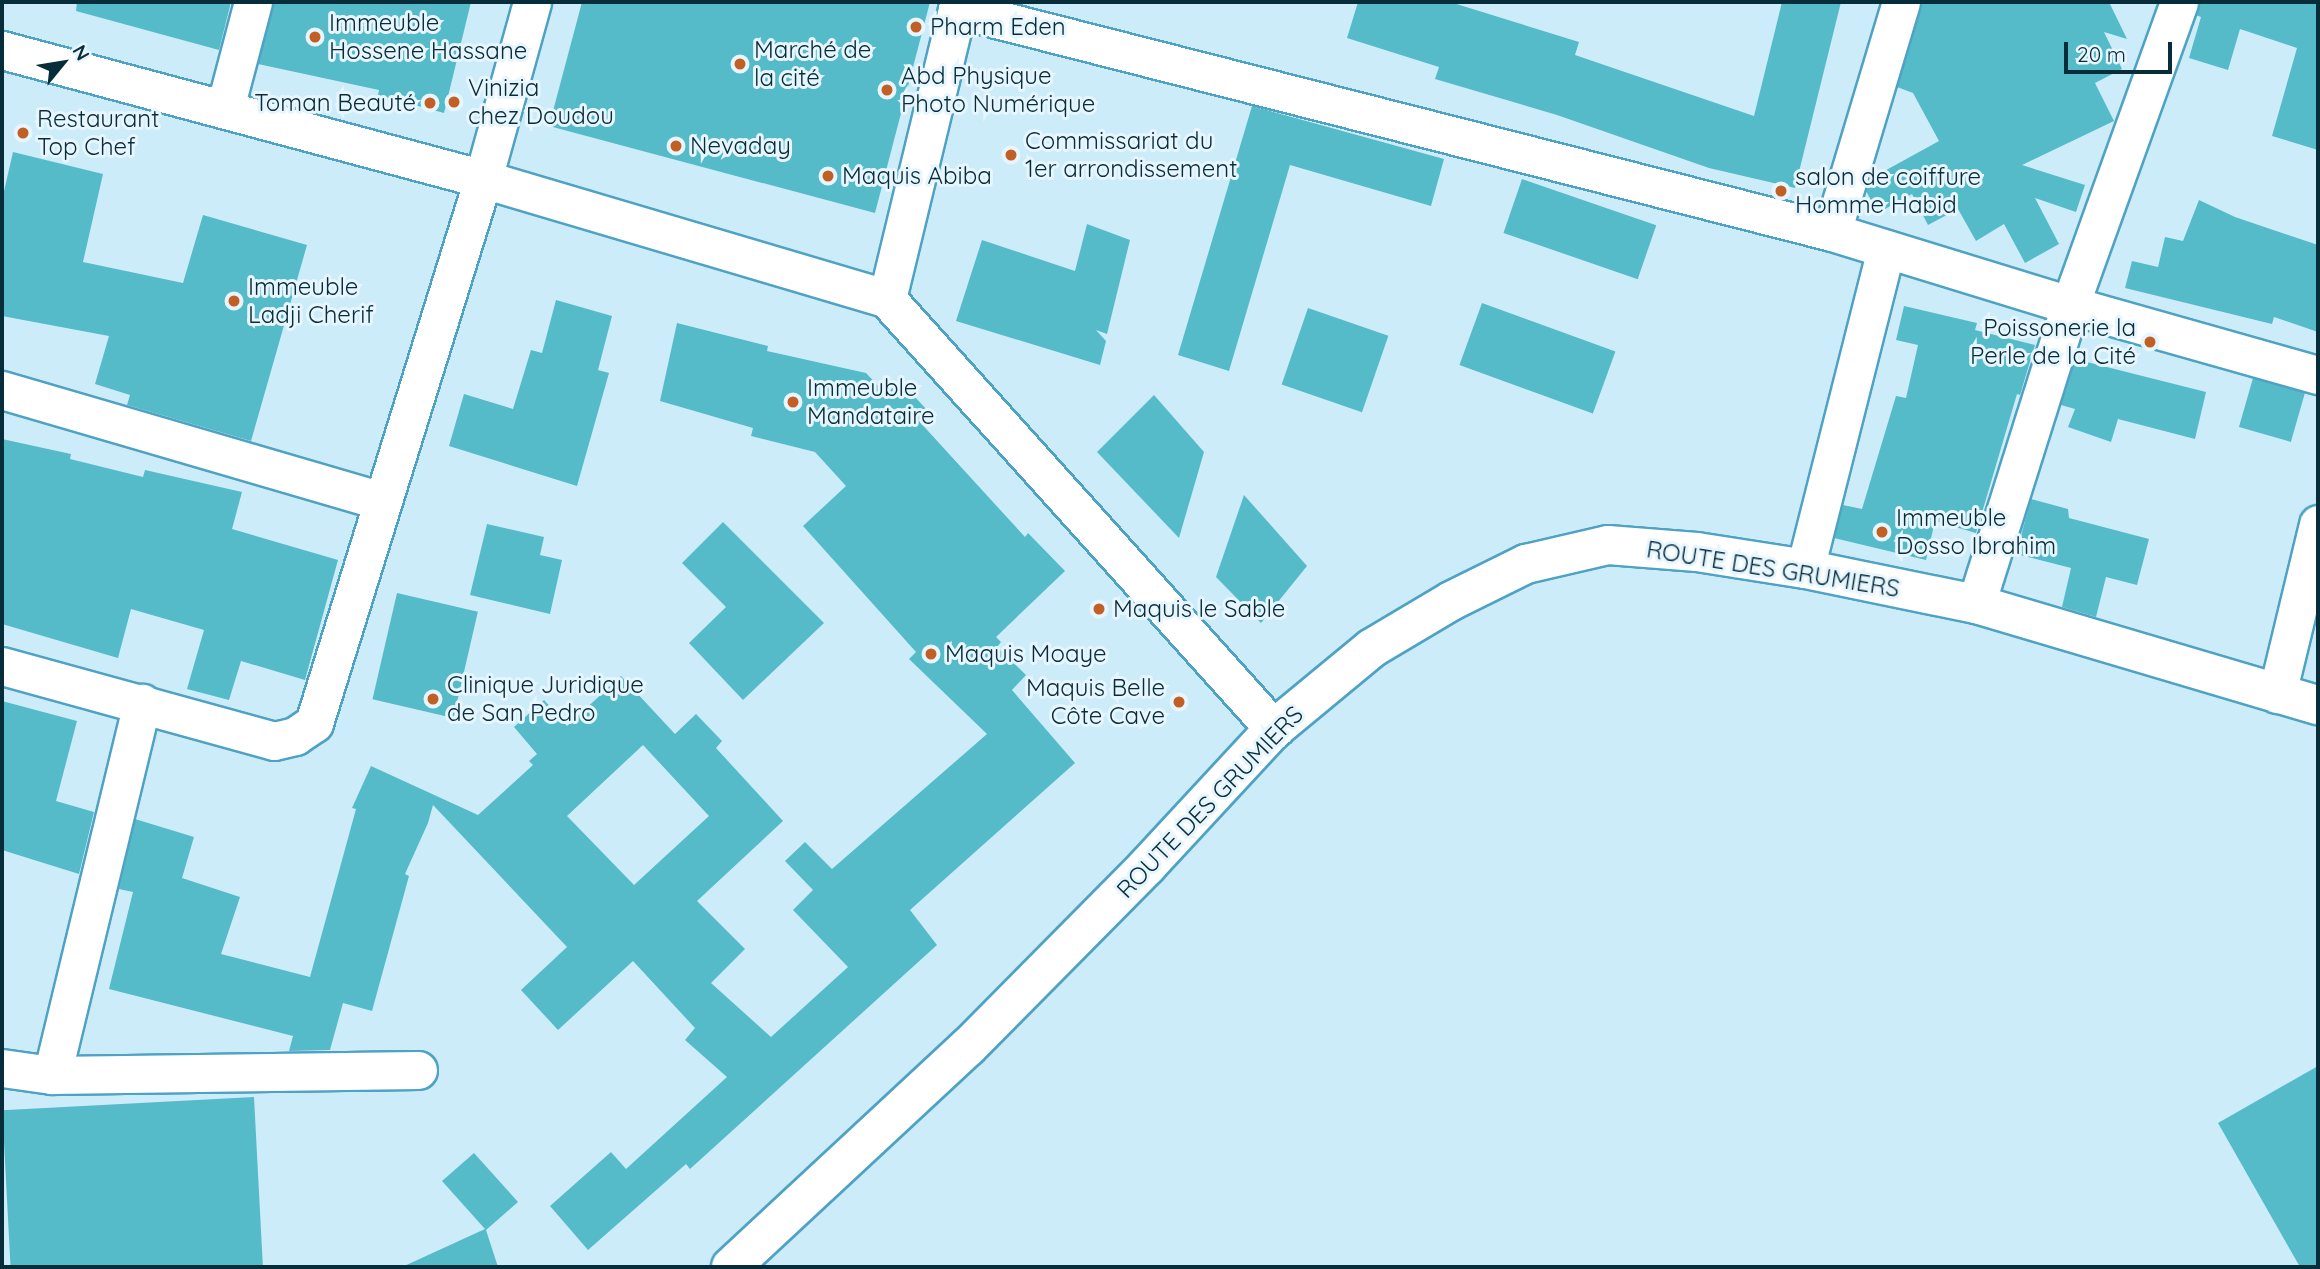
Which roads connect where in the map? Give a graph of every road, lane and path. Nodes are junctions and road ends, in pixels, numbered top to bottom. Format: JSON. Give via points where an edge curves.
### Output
{"nodes":[{"id":1,"x":253,"y":2,"type":"edge"},
{"id":2,"x":532,"y":2,"type":"edge"},
{"id":3,"x":1902,"y":2,"type":"edge"},
{"id":4,"x":2179,"y":2,"type":"edge"},
{"id":5,"x":958,"y":5,"type":"edge"},
{"id":6,"x":2,"y":50,"type":"edge"},
{"id":7,"x":225,"y":108,"type":"junction"},
{"id":8,"x":483,"y":179,"type":"junction"},
{"id":9,"x":1832,"y":232,"type":"junction"},
{"id":10,"x":1886,"y":249,"type":"junction"},
{"id":11,"x":887,"y":299,"type":"junction"},
{"id":12,"x":2070,"y":305,"type":"junction"},
{"id":13,"x":2318,"y":375,"type":"edge"},
{"id":14,"x":2,"y":390,"type":"edge"},
{"id":15,"x":382,"y":502,"type":"junction"},
{"id":16,"x":2318,"y":524,"type":"edge"},
{"id":17,"x":1804,"y":569,"type":"junction"},
{"id":18,"x":1976,"y":604,"type":"junction"},
{"id":19,"x":2,"y":666,"type":"edge"},
{"id":20,"x":2277,"y":694,"type":"junction"},
{"id":21,"x":142,"y":703,"type":"junction"},
{"id":22,"x":2318,"y":705,"type":"edge"},
{"id":23,"x":1274,"y":729,"type":"junction"},
{"id":24,"x":2,"y":1068,"type":"edge"},
{"id":25,"x":418,"y":1070,"type":"dead end"},
{"id":26,"x":52,"y":1075,"type":"junction"},
{"id":27,"x":731,"y":1267,"type":"edge"}],
"edges":[{"from":1,"to":7,"type":"street"},
{"from":2,"to":8,"type":"street"},
{"from":3,"to":9,"type":"street"},
{"from":4,"to":12,"type":"street"},
{"from":5,"to":9,"type":"street"},
{"from":5,"to":11,"type":"street"},
{"from":6,"to":7,"type":"street"},
{"from":7,"to":8,"type":"street"},
{"from":8,"to":11,"type":"street"},
{"from":8,"to":15,"type":"street"},
{"from":9,"to":10,"type":"street"},
{"from":10,"to":12,"type":"street"},
{"from":10,"to":17,"type":"street"},
{"from":11,"to":23,"type":"street"},
{"from":12,"to":13,"type":"street"},
{"from":12,"to":18,"type":"street"},
{"from":14,"to":15,"type":"street"},
{"from":15,"to":21,"type":"street","via":[[314,723],[295,736],[274,741]]},
{"from":16,"to":20,"type":"street"},
{"from":17,"to":18,"type":"main road","name":"ROUTE DES GRUMIERS"},
{"from":17,"to":23,"type":"main road","name":"ROUTE DES GRUMIERS","via":[[1697,552],[1608,545],[1526,564],[1372,648]]},
{"from":18,"to":20,"type":"main road","name":"ROUTE DES GRUMIERS"},
{"from":19,"to":21,"type":"street"},
{"from":20,"to":22,"type":"main road","name":"ROUTE DES GRUMIERS"},
{"from":21,"to":26,"type":"street"},
{"from":23,"to":27,"type":"main road","name":"ROUTE DES GRUMIERS","via":[[968,1047]]},
{"from":24,"to":26,"type":"street"},
{"from":25,"to":26,"type":"street"}]}
